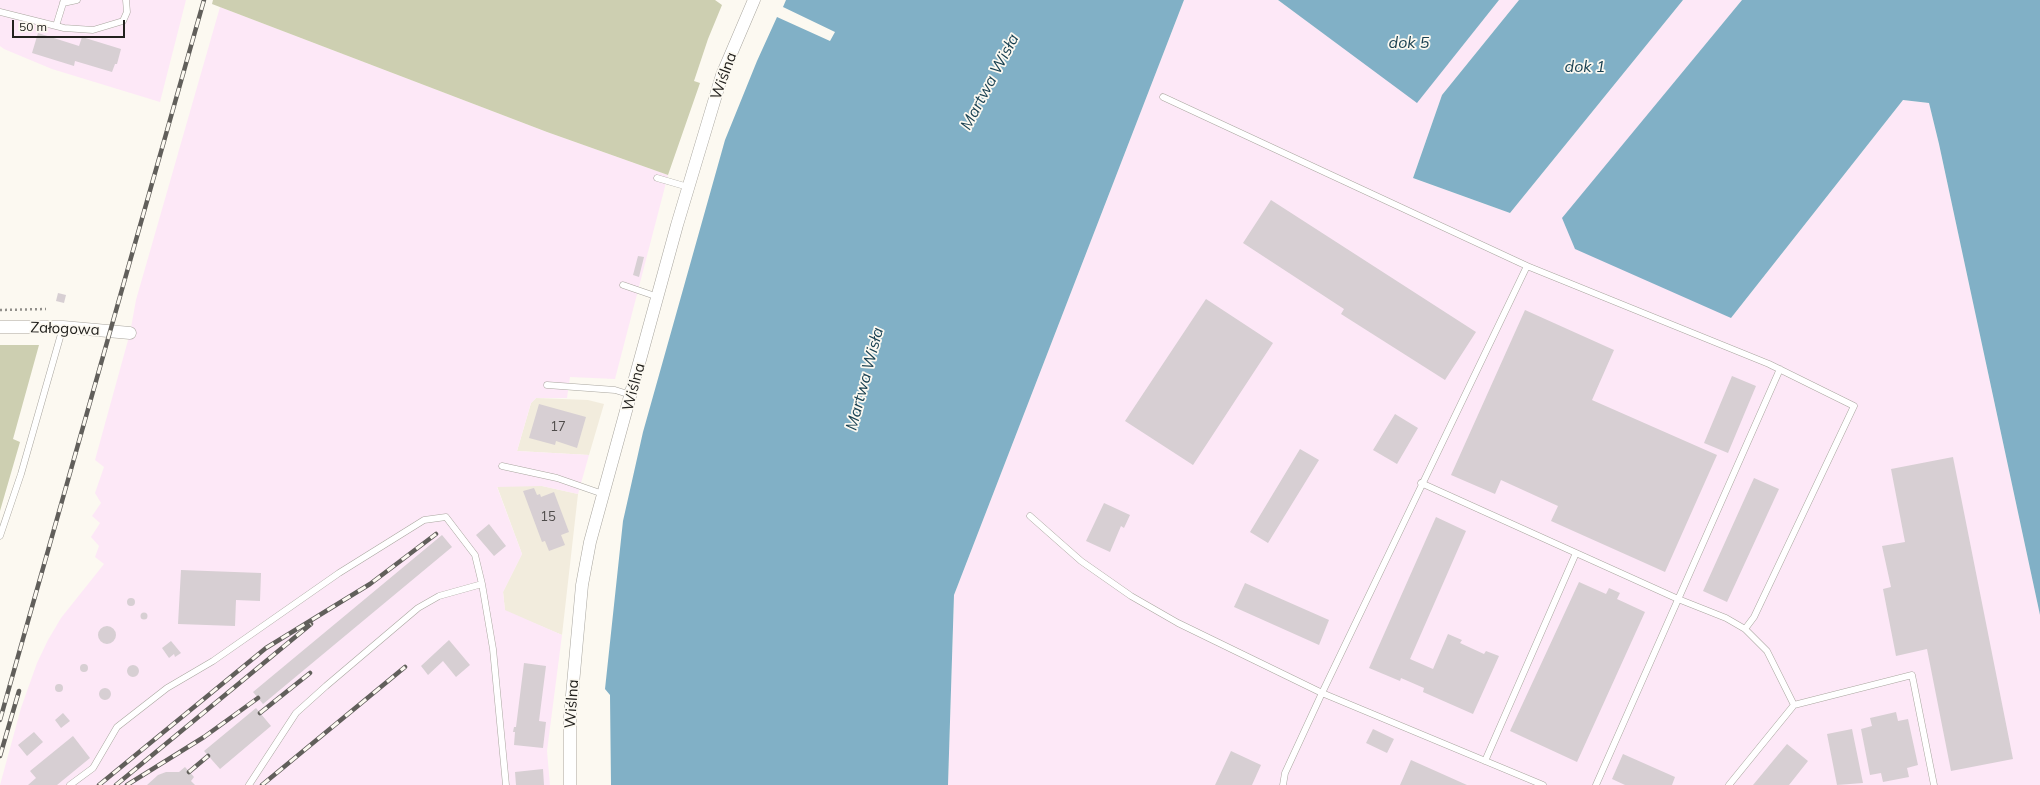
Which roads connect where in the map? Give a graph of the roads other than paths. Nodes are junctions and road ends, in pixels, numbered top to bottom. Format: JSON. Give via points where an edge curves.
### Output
{"nodes":[{"id":1,"x":77,"y":0,"type":"edge"},
{"id":2,"x":126,"y":0,"type":"edge"},
{"id":3,"x":754,"y":0,"type":"edge"},
{"id":4,"x":64,"y":2,"type":"edge"},
{"id":5,"x":0,"y":12,"type":"edge"},
{"id":6,"x":56,"y":26,"type":"junction"},
{"id":7,"x":1163,"y":97,"type":"dead end"},
{"id":8,"x":657,"y":178,"type":"dead end"},
{"id":9,"x":688,"y":188,"type":"junction"},
{"id":10,"x":1527,"y":266,"type":"junction"},
{"id":11,"x":623,"y":285,"type":"dead end"},
{"id":12,"x":658,"y":297,"type":"junction"},
{"id":13,"x":0,"y":327,"type":"edge"},
{"id":14,"x":63,"y":327,"type":"junction"},
{"id":15,"x":130,"y":332,"type":"dead end"},
{"id":16,"x":1780,"y":369,"type":"junction"},
{"id":17,"x":547,"y":385,"type":"dead end"},
{"id":18,"x":631,"y":395,"type":"junction"},
{"id":19,"x":502,"y":466,"type":"dead end"},
{"id":20,"x":1422,"y":483,"type":"junction"},
{"id":21,"x":603,"y":494,"type":"junction"},
{"id":22,"x":1030,"y":516,"type":"dead end"},
{"id":23,"x":0,"y":536,"type":"edge"},
{"id":24,"x":1576,"y":553,"type":"junction"},
{"id":25,"x":482,"y":584,"type":"junction"},
{"id":26,"x":1678,"y":599,"type":"junction"},
{"id":27,"x":1745,"y":629,"type":"junction"},
{"id":28,"x":1322,"y":693,"type":"junction"},
{"id":29,"x":1794,"y":705,"type":"junction"},
{"id":30,"x":1486,"y":761,"type":"junction"},
{"id":31,"x":70,"y":785,"type":"edge"},
{"id":32,"x":249,"y":785,"type":"edge"},
{"id":33,"x":506,"y":785,"type":"edge"},
{"id":34,"x":570,"y":785,"type":"edge"},
{"id":35,"x":1283,"y":785,"type":"edge"},
{"id":36,"x":1543,"y":785,"type":"edge"},
{"id":37,"x":1596,"y":785,"type":"edge"},
{"id":38,"x":1729,"y":785,"type":"edge"},
{"id":39,"x":1934,"y":785,"type":"edge"}],
"edges":[{"from":1,"to":4,"type":"lane"},
{"from":2,"to":6,"type":"lane","via":[[127,12],[123,21],[93,30]]},
{"from":3,"to":9,"type":"street","name":"Wiślna","via":[[722,75]]},
{"from":4,"to":6,"type":"lane"},
{"from":5,"to":6,"type":"lane"},
{"from":7,"to":10,"type":"lane"},
{"from":8,"to":9,"type":"lane"},
{"from":9,"to":12,"type":"street","name":"Wiślna"},
{"from":10,"to":16,"type":"lane"},
{"from":10,"to":20,"type":"lane"},
{"from":11,"to":12,"type":"lane"},
{"from":12,"to":18,"type":"street","name":"Wiślna"},
{"from":13,"to":14,"type":"street","name":"Załogowa"},
{"from":14,"to":15,"type":"street","name":"Załogowa"},
{"from":14,"to":23,"type":"lane","via":[[21,474]]},
{"from":16,"to":26,"type":"lane"},
{"from":16,"to":27,"type":"lane","via":[[1854,406],[1754,617]]},
{"from":17,"to":18,"type":"lane","via":[[615,390]]},
{"from":18,"to":21,"type":"street","name":"Wiślna"},
{"from":19,"to":21,"type":"lane","via":[[557,478]]},
{"from":20,"to":24,"type":"lane"},
{"from":20,"to":28,"type":"lane"},
{"from":21,"to":34,"type":"street","name":"Wiślna","via":[[582,586],[570,717]]},
{"from":22,"to":28,"type":"lane","via":[[1081,561],[1131,596],[1178,623]]},
{"from":24,"to":26,"type":"lane"},
{"from":24,"to":30,"type":"lane"},
{"from":25,"to":31,"type":"lane","via":[[475,555],[446,517],[424,520],[339,573],[213,661],[167,688],[117,727],[92,768]]},
{"from":25,"to":32,"type":"lane","via":[[439,596],[418,608],[326,686],[296,714]]},
{"from":25,"to":33,"type":"lane","via":[[493,649]]},
{"from":26,"to":27,"type":"lane","via":[[1726,618]]},
{"from":26,"to":37,"type":"lane"},
{"from":27,"to":29,"type":"lane","via":[[1767,651]]},
{"from":28,"to":30,"type":"lane"},
{"from":28,"to":35,"type":"lane","via":[[1285,773]]},
{"from":29,"to":38,"type":"lane"},
{"from":29,"to":39,"type":"lane","via":[[1912,675]]},
{"from":30,"to":36,"type":"lane"}]}
